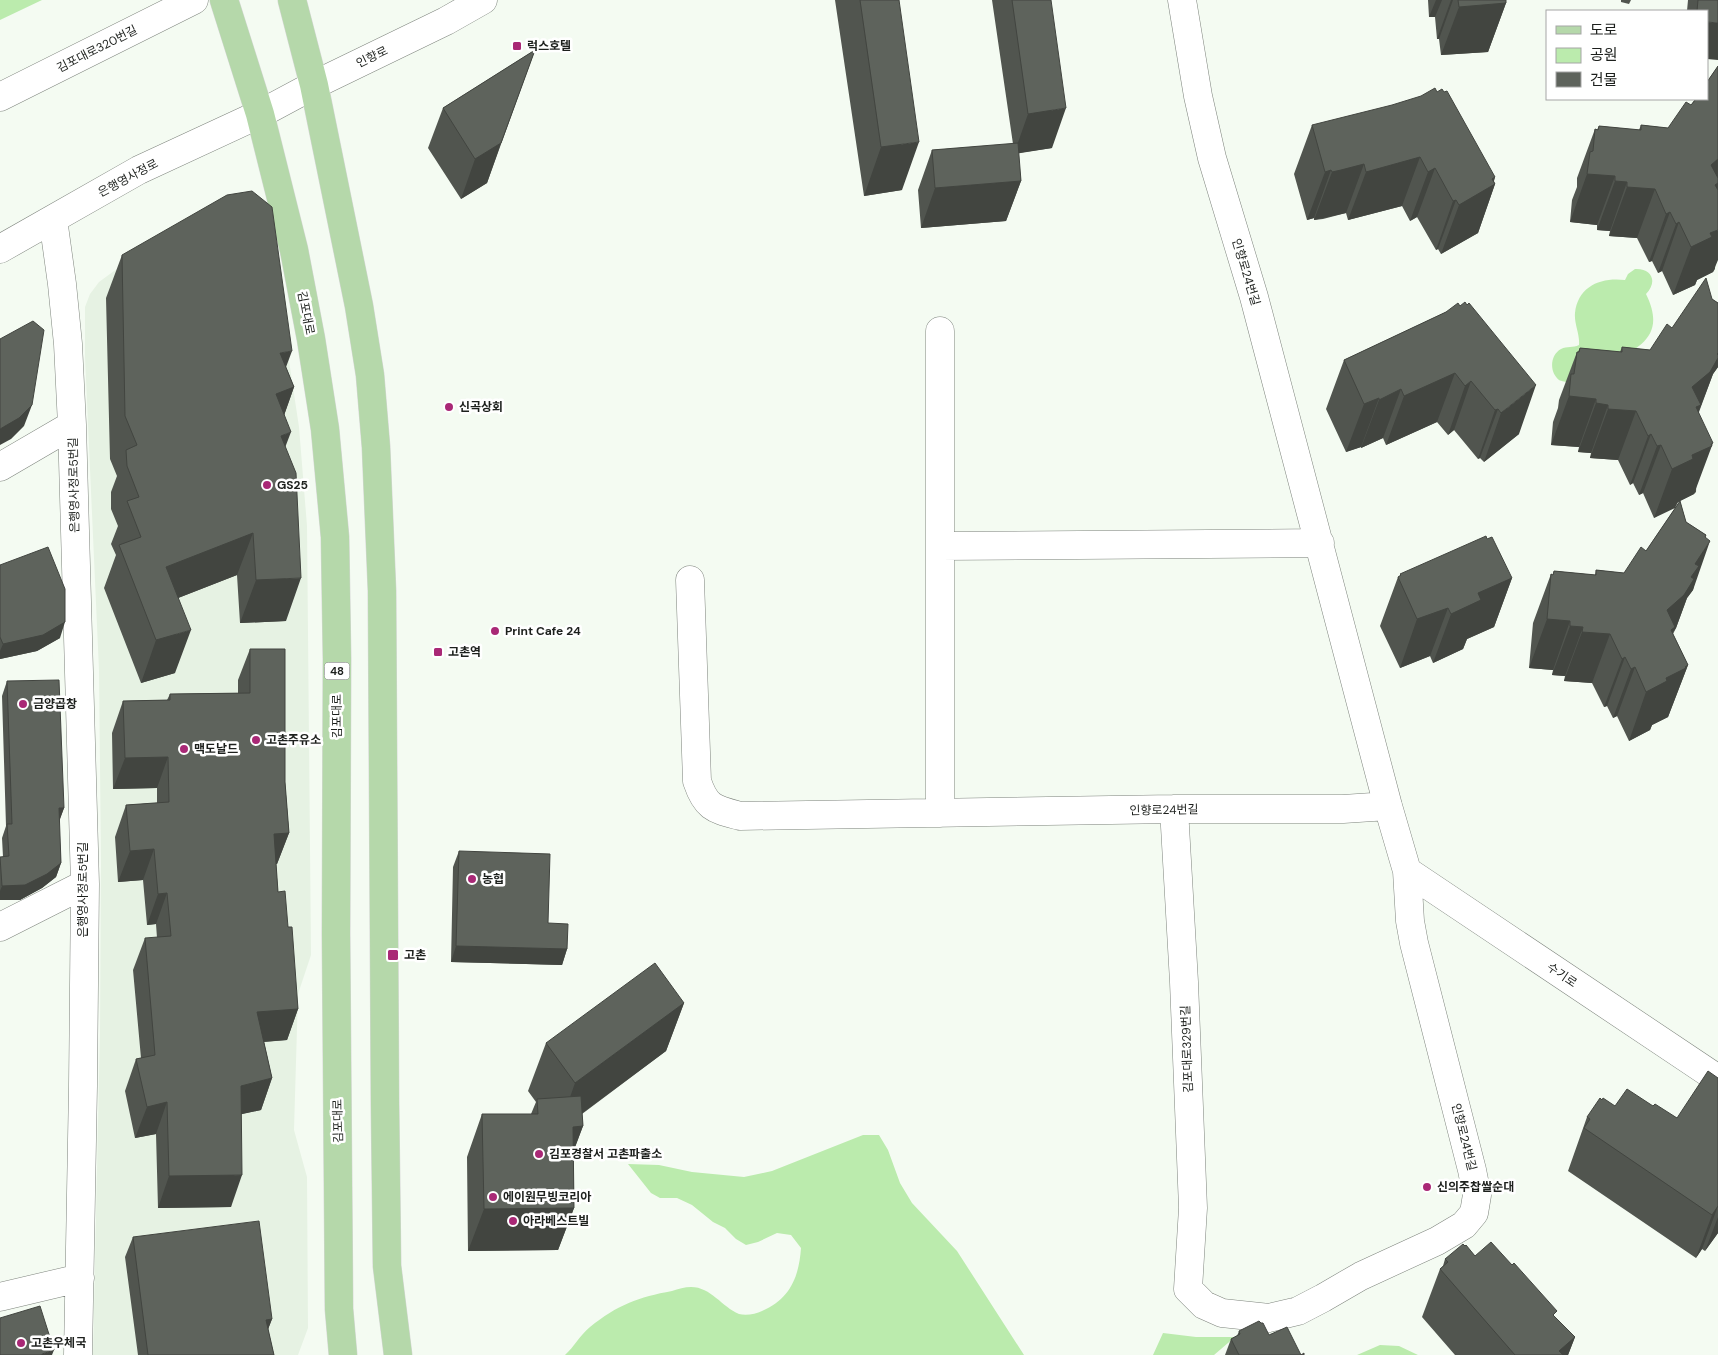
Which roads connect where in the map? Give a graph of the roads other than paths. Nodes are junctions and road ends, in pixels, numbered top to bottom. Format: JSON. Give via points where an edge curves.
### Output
{"nodes":[{"id":1,"x":194,"y":0,"type":"edge"},
{"id":2,"x":224,"y":0,"type":"edge"},
{"id":3,"x":292,"y":0,"type":"edge"},
{"id":4,"x":484,"y":0,"type":"edge"},
{"id":5,"x":1182,"y":0,"type":"edge"},
{"id":6,"x":314,"y":85,"type":"junction"},
{"id":7,"x":0,"y":97,"type":"edge"},
{"id":8,"x":260,"y":114,"type":"junction"},
{"id":9,"x":53,"y":219,"type":"junction"},
{"id":10,"x":2,"y":246,"type":"edge"},
{"id":11,"x":940,"y":331,"type":"dead end"},
{"id":12,"x":72,"y":425,"type":"junction"},
{"id":13,"x":0,"y":467,"type":"edge"},
{"id":14,"x":1320,"y":543,"type":"junction"},
{"id":15,"x":940,"y":546,"type":"junction"},
{"id":16,"x":690,"y":580,"type":"dead end"},
{"id":17,"x":1388,"y":806,"type":"junction"},
{"id":18,"x":1174,"y":809,"type":"junction"},
{"id":19,"x":940,"y":813,"type":"junction"},
{"id":20,"x":1407,"y":871,"type":"junction"},
{"id":21,"x":84,"y":884,"type":"junction"},
{"id":22,"x":0,"y":927,"type":"edge"},
{"id":23,"x":1718,"y":1079,"type":"edge"},
{"id":24,"x":80,"y":1278,"type":"junction"},
{"id":25,"x":1188,"y":1289,"type":"joint"},
{"id":26,"x":0,"y":1297,"type":"edge"},
{"id":27,"x":78,"y":1355,"type":"edge"},
{"id":28,"x":343,"y":1355,"type":"edge"},
{"id":29,"x":398,"y":1355,"type":"edge"}],
"edges":[{"from":1,"to":7,"type":"street","name":"김포대로320번길"},
{"from":2,"to":8,"type":"main road","name":"김포대로","number":"48"},
{"from":3,"to":6,"type":"main road"},
{"from":4,"to":6,"type":"street","name":"인향로"},
{"from":5,"to":14,"type":"street","name":"인향로24번길","via":[[1212,158],[1254,297]]},
{"from":6,"to":8,"type":"street","name":"인향로"},
{"from":6,"to":29,"type":"main road","via":[[359,306],[370,375],[376,447],[382,591],[387,1258]]},
{"from":8,"to":9,"type":"street","name":"은행영사정로","via":[[139,170]]},
{"from":8,"to":28,"type":"main road","name":"김포대로","number":"48","via":[[294,250],[311,339],[325,429],[335,537],[339,1309]]},
{"from":9,"to":10,"type":"street","name":"은행영사정로"},
{"from":9,"to":12,"type":"street","name":"은행영사정로5번길","via":[[67,336]]},
{"from":11,"to":15,"type":"street"},
{"from":12,"to":13,"type":"street","name":"은행영사정로5번길"},
{"from":12,"to":21,"type":"street","name":"은행영사정로5번길"},
{"from":14,"to":15,"type":"street"},
{"from":14,"to":17,"type":"street","name":"인향로24번길"},
{"from":15,"to":19,"type":"street"},
{"from":16,"to":19,"type":"street","name":"인향로24번길","via":[[697,781],[702,798],[718,810],[740,816]]},
{"from":17,"to":18,"type":"street","name":"인향로24번길"},
{"from":17,"to":20,"type":"street","name":"인향로24번길"},
{"from":18,"to":19,"type":"street","name":"인향로24번길"},
{"from":18,"to":25,"type":"street","name":"김포대로329번길","via":[[1193,1198]]},
{"from":20,"to":23,"type":"street","name":"수기로"},
{"from":20,"to":25,"type":"street","name":"인향로24번길","via":[[1410,921],[1472,1170],[1477,1195],[1474,1213],[1464,1225],[1437,1242],[1361,1276],[1298,1311],[1269,1318],[1222,1313],[1204,1305]]},
{"from":21,"to":22,"type":"street"},
{"from":21,"to":24,"type":"street","name":"은행영사정로5번길"},
{"from":24,"to":26,"type":"street"},
{"from":24,"to":27,"type":"street","name":"은행영사정로5번길"}]}
